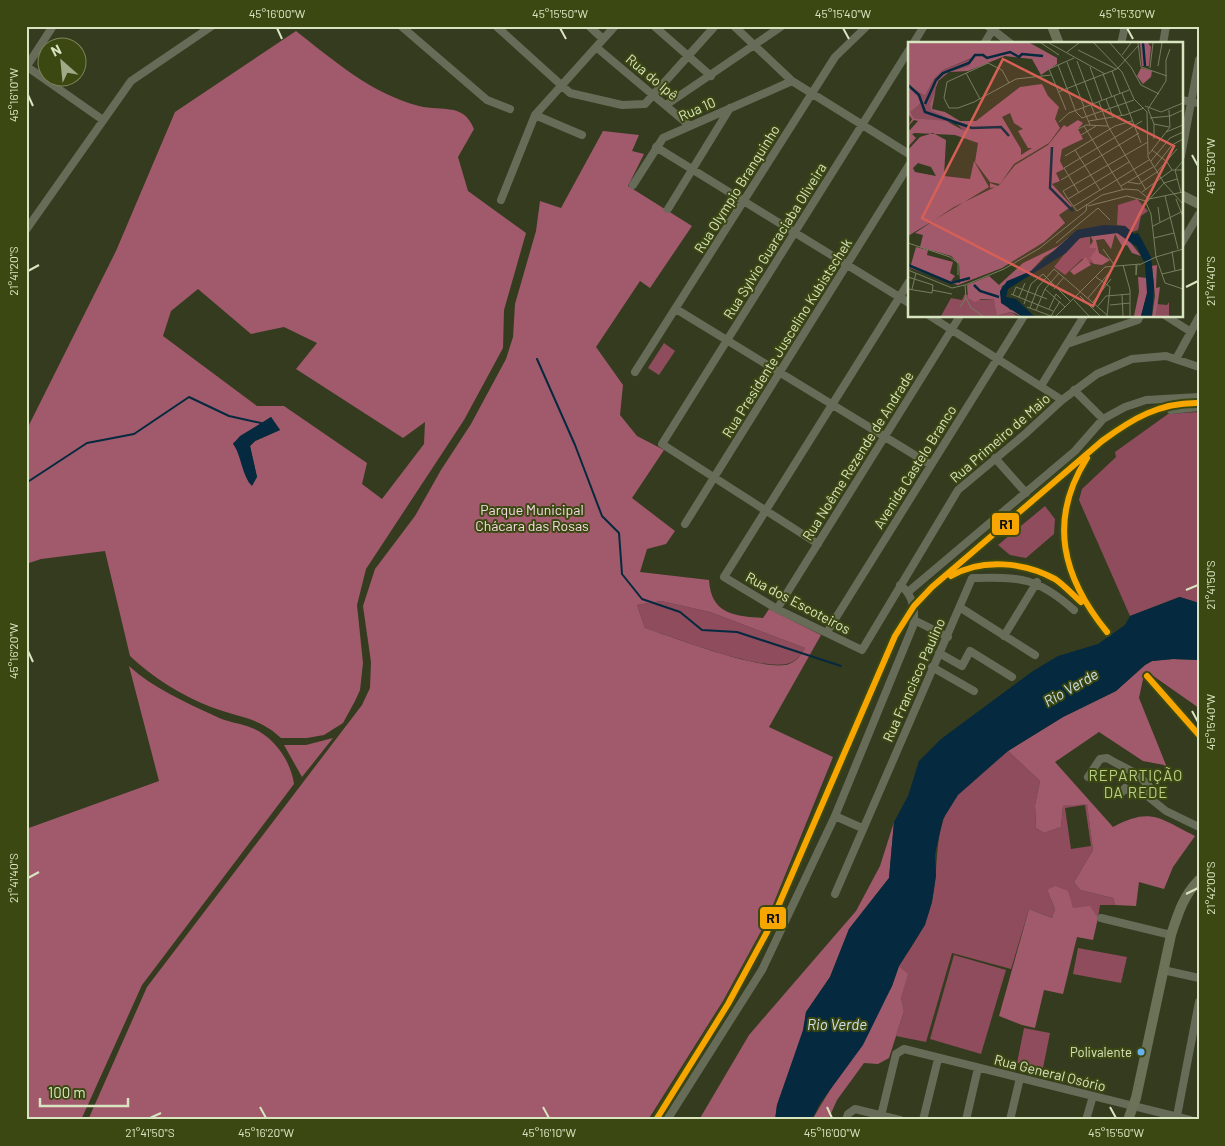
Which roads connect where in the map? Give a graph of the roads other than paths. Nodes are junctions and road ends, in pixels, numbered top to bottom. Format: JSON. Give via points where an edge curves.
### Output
{"nodes":[{"id":1,"x":53,"y":26,"type":"edge"},
{"id":2,"x":212,"y":26,"type":"edge"},
{"id":3,"x":496,"y":26,"type":"edge"},
{"id":4,"x":589,"y":26,"type":"edge"},
{"id":5,"x":615,"y":26,"type":"edge"},
{"id":6,"x":654,"y":26,"type":"edge"},
{"id":7,"x":715,"y":26,"type":"edge"},
{"id":8,"x":734,"y":26,"type":"edge"},
{"id":9,"x":782,"y":26,"type":"edge"},
{"id":10,"x":867,"y":26,"type":"edge"},
{"id":11,"x":924,"y":26,"type":"edge"},
{"id":12,"x":1052,"y":26,"type":"edge"},
{"id":13,"x":1125,"y":26,"type":"edge"},
{"id":14,"x":1166,"y":26,"type":"edge"},
{"id":15,"x":406,"y":28,"type":"edge"},
{"id":16,"x":991,"y":28,"type":"edge"},
{"id":17,"x":603,"y":39,"type":"junction"},
{"id":18,"x":914,"y":42,"type":"edge"},
{"id":19,"x":985,"y":42,"type":"edge"},
{"id":20,"x":1008,"y":42,"type":"edge"},
{"id":21,"x":1058,"y":42,"type":"edge"},
{"id":22,"x":1121,"y":42,"type":"edge"},
{"id":23,"x":1163,"y":42,"type":"edge"},
{"id":24,"x":756,"y":46,"type":"junction"},
{"id":25,"x":596,"y":47,"type":"junction"},
{"id":26,"x":908,"y":52,"type":"edge"},
{"id":27,"x":688,"y":56,"type":"junction"},
{"id":28,"x":1199,"y":60,"type":"edge"},
{"id":29,"x":26,"y":66,"type":"edge"},
{"id":30,"x":711,"y":76,"type":"junction"},
{"id":31,"x":792,"y":81,"type":"junction"},
{"id":32,"x":561,"y":86,"type":"junction"},
{"id":33,"x":653,"y":94,"type":"junction"},
{"id":34,"x":812,"y":94,"type":"junction"},
{"id":35,"x":1182,"y":100,"type":"edge"},
{"id":36,"x":1195,"y":102,"type":"edge"},
{"id":37,"x":666,"y":105,"type":"junction"},
{"id":38,"x":730,"y":108,"type":"junction"},
{"id":39,"x":510,"y":109,"type":"dead end"},
{"id":40,"x":535,"y":115,"type":"junction"},
{"id":41,"x":103,"y":120,"type":"junction"},
{"id":42,"x":862,"y":125,"type":"junction"},
{"id":43,"x":690,"y":126,"type":"junction"},
{"id":44,"x":582,"y":135,"type":"dead end"},
{"id":45,"x":656,"y":147,"type":"junction"},
{"id":46,"x":1182,"y":152,"type":"edge"},
{"id":47,"x":908,"y":153,"type":"edge"},
{"id":48,"x":908,"y":167,"type":"edge"},
{"id":49,"x":692,"y":170,"type":"junction"},
{"id":50,"x":633,"y":185,"type":"dead end"},
{"id":51,"x":1182,"y":196,"type":"edge"},
{"id":52,"x":501,"y":200,"type":"dead end"},
{"id":53,"x":743,"y":201,"type":"junction"},
{"id":54,"x":1199,"y":204,"type":"edge"},
{"id":55,"x":668,"y":209,"type":"dead end"},
{"id":56,"x":1199,"y":214,"type":"edge"},
{"id":57,"x":26,"y":230,"type":"edge"},
{"id":58,"x":794,"y":233,"type":"junction"},
{"id":59,"x":1182,"y":242,"type":"edge"},
{"id":60,"x":847,"y":265,"type":"junction"},
{"id":61,"x":908,"y":284,"type":"edge"},
{"id":62,"x":899,"y":297,"type":"junction"},
{"id":63,"x":908,"y":302,"type":"edge"},
{"id":64,"x":676,"y":308,"type":"junction"},
{"id":65,"x":1199,"y":317,"type":"edge"},
{"id":66,"x":933,"y":318,"type":"edge"},
{"id":67,"x":959,"y":318,"type":"edge"},
{"id":68,"x":1023,"y":318,"type":"edge"},
{"id":69,"x":1083,"y":318,"type":"edge"},
{"id":70,"x":1139,"y":318,"type":"edge"},
{"id":71,"x":1169,"y":318,"type":"edge"},
{"id":72,"x":952,"y":330,"type":"junction"},
{"id":73,"x":1075,"y":331,"type":"junction"},
{"id":74,"x":1191,"y":332,"type":"junction"},
{"id":75,"x":1085,"y":338,"type":"junction"},
{"id":76,"x":727,"y":340,"type":"junction"},
{"id":77,"x":1067,"y":344,"type":"junction"},
{"id":78,"x":998,"y":358,"type":"junction"},
{"id":79,"x":1176,"y":359,"type":"junction"},
{"id":80,"x":1199,"y":367,"type":"edge"},
{"id":81,"x":636,"y":372,"type":"dead end"},
{"id":82,"x":780,"y":372,"type":"junction"},
{"id":83,"x":1040,"y":386,"type":"junction"},
{"id":84,"x":1074,"y":390,"type":"junction"},
{"id":85,"x":1199,"y":397,"type":"edge"},
{"id":86,"x":1062,"y":400,"type":"junction"},
{"id":87,"x":832,"y":404,"type":"junction"},
{"id":88,"x":1199,"y":407,"type":"edge"},
{"id":89,"x":1172,"y":410,"type":"dead end"},
{"id":90,"x":1103,"y":419,"type":"junction"},
{"id":91,"x":886,"y":436,"type":"junction"},
{"id":92,"x":995,"y":458,"type":"junction"},
{"id":93,"x":932,"y":465,"type":"junction"},
{"id":94,"x":714,"y":478,"type":"junction"},
{"id":95,"x":1026,"y":493,"type":"junction"},
{"id":96,"x":766,"y":510,"type":"junction"},
{"id":97,"x":685,"y":524,"type":"dead end"},
{"id":98,"x":818,"y":544,"type":"junction"},
{"id":99,"x":1038,"y":582,"type":"junction"},
{"id":100,"x":900,"y":585,"type":"junction"},
{"id":101,"x":908,"y":592,"type":"junction"},
{"id":102,"x":961,"y":608,"type":"junction"},
{"id":103,"x":778,"y":609,"type":"junction"},
{"id":104,"x":1074,"y":610,"type":"dead end"},
{"id":105,"x":914,"y":620,"type":"junction"},
{"id":106,"x":827,"y":632,"type":"junction"},
{"id":107,"x":1004,"y":636,"type":"junction"},
{"id":108,"x":948,"y":637,"type":"junction"},
{"id":109,"x":862,"y":650,"type":"joint"},
{"id":110,"x":940,"y":652,"type":"junction"},
{"id":111,"x":1035,"y":655,"type":"dead end"},
{"id":112,"x":932,"y":668,"type":"junction"},
{"id":113,"x":1012,"y":677,"type":"dead end"},
{"id":114,"x":974,"y":691,"type":"dead end"},
{"id":115,"x":1088,"y":777,"type":"dead end"},
{"id":116,"x":1122,"y":792,"type":"dead end"},
{"id":117,"x":1146,"y":795,"type":"junction"},
{"id":118,"x":836,"y":816,"type":"junction"},
{"id":119,"x":1199,"y":827,"type":"edge"},
{"id":120,"x":862,"y":828,"type":"junction"},
{"id":121,"x":1199,"y":880,"type":"edge"},
{"id":122,"x":834,"y":894,"type":"dead end"},
{"id":123,"x":1101,"y":918,"type":"dead end"},
{"id":124,"x":1171,"y":935,"type":"junction"},
{"id":125,"x":1163,"y":970,"type":"junction"},
{"id":126,"x":1199,"y":978,"type":"edge"},
{"id":127,"x":1199,"y":1002,"type":"edge"},
{"id":128,"x":938,"y":1059,"type":"junction"},
{"id":129,"x":978,"y":1068,"type":"junction"},
{"id":130,"x":1020,"y":1078,"type":"junction"},
{"id":131,"x":1093,"y":1096,"type":"junction"},
{"id":132,"x":1134,"y":1106,"type":"junction"},
{"id":133,"x":1177,"y":1116,"type":"junction"},
{"id":134,"x":880,"y":1118,"type":"edge"},
{"id":135,"x":667,"y":1120,"type":"edge"},
{"id":136,"x":846,"y":1120,"type":"edge"},
{"id":137,"x":900,"y":1120,"type":"edge"},
{"id":138,"x":923,"y":1120,"type":"edge"},
{"id":139,"x":966,"y":1120,"type":"edge"},
{"id":140,"x":1010,"y":1120,"type":"edge"},
{"id":141,"x":1086,"y":1120,"type":"edge"},
{"id":142,"x":1128,"y":1120,"type":"edge"},
{"id":143,"x":1190,"y":1120,"type":"edge"}],
"edges":[{"from":1,"to":29,"type":"street"},
{"from":2,"to":41,"type":"street","via":[[135,77]]},
{"from":3,"to":32,"type":"street"},
{"from":4,"to":17,"type":"street"},
{"from":5,"to":17,"type":"street"},
{"from":6,"to":27,"type":"street"},
{"from":7,"to":27,"type":"street"},
{"from":8,"to":24,"type":"street"},
{"from":9,"to":24,"type":"street"},
{"from":10,"to":34,"type":"street","name":"Rua Olympio Branquinho","via":[[835,57]]},
{"from":11,"to":18,"type":"street"},
{"from":12,"to":21,"type":"main road"},
{"from":13,"to":22,"type":"street"},
{"from":14,"to":23,"type":"street"},
{"from":15,"to":39,"type":"street","via":[[487,100]]},
{"from":16,"to":19,"type":"street"},
{"from":16,"to":20,"type":"street"},
{"from":17,"to":25,"type":"street"},
{"from":24,"to":30,"type":"street"},
{"from":24,"to":31,"type":"street"},
{"from":25,"to":32,"type":"street"},
{"from":25,"to":33,"type":"street","name":"Rua do Ipê"},
{"from":26,"to":42,"type":"street","name":"Rua Sylvio Guaraciaba Oliveira"},
{"from":27,"to":30,"type":"street"},
{"from":27,"to":33,"type":"street"},
{"from":28,"to":36,"type":"street"},
{"from":29,"to":41,"type":"street"},
{"from":30,"to":37,"type":"street"},
{"from":31,"to":34,"type":"street"},
{"from":31,"to":38,"type":"street","name":"Rua 10"},
{"from":32,"to":33,"type":"street","via":[[570,93],[622,105],[644,104]]},
{"from":32,"to":40,"type":"street"},
{"from":33,"to":37,"type":"street","name":"Rua do Ipê"},
{"from":34,"to":42,"type":"street"},
{"from":34,"to":53,"type":"street","name":"Rua Olympio Branquinho"},
{"from":35,"to":36,"type":"street"},
{"from":36,"to":46,"type":"street"},
{"from":37,"to":43,"type":"street","name":"Rua do Ipê"},
{"from":38,"to":43,"type":"street","name":"Rua 10"},
{"from":38,"to":49,"type":"street"},
{"from":40,"to":44,"type":"street"},
{"from":40,"to":52,"type":"street"},
{"from":41,"to":57,"type":"street"},
{"from":42,"to":47,"type":"street"},
{"from":42,"to":58,"type":"street","name":"Rua Sylvio Guaraciaba Oliveira"},
{"from":43,"to":45,"type":"street","name":"Rua 10","via":[[663,138]]},
{"from":45,"to":49,"type":"street"},
{"from":45,"to":50,"type":"street","name":"Rua 10"},
{"from":48,"to":60,"type":"street","name":"Rua Presidente Juscelino Kubistschek"},
{"from":49,"to":53,"type":"street"},
{"from":49,"to":55,"type":"street"},
{"from":51,"to":54,"type":"main road"},
{"from":53,"to":58,"type":"street"},
{"from":53,"to":64,"type":"street","name":"Rua Olympio Branquinho"},
{"from":56,"to":59,"type":"street"},
{"from":58,"to":60,"type":"street"},
{"from":58,"to":76,"type":"street","name":"Rua Sylvio Guaraciaba Oliveira"},
{"from":60,"to":62,"type":"street"},
{"from":60,"to":82,"type":"street","name":"Rua Presidente Juscelino Kubistschek"},
{"from":61,"to":62,"type":"street"},
{"from":62,"to":63,"type":"street"},
{"from":62,"to":87,"type":"street"},
{"from":64,"to":76,"type":"street"},
{"from":64,"to":81,"type":"street","name":"Rua Olympio Branquinho"},
{"from":65,"to":74,"type":"street"},
{"from":66,"to":72,"type":"street"},
{"from":67,"to":72,"type":"street","name":"Rua Noême Rezende de Andrade"},
{"from":68,"to":78,"type":"street","name":"Avenida Castelo Branco"},
{"from":69,"to":73,"type":"street"},
{"from":70,"to":75,"type":"street"},
{"from":71,"to":74,"type":"street"},
{"from":72,"to":78,"type":"street"},
{"from":72,"to":91,"type":"street","name":"Rua Noême Rezende de Andrade"},
{"from":73,"to":75,"type":"street"},
{"from":73,"to":77,"type":"street"},
{"from":74,"to":79,"type":"street"},
{"from":75,"to":77,"type":"street"},
{"from":76,"to":82,"type":"street"},
{"from":76,"to":94,"type":"street","name":"Rua Sylvio Guaraciaba Oliveira","via":[[662,444]]},
{"from":77,"to":83,"type":"street"},
{"from":78,"to":83,"type":"street"},
{"from":78,"to":93,"type":"street","name":"Avenida Castelo Branco"},
{"from":79,"to":80,"type":"street","name":"Rua Primeiro de Maio"},
{"from":79,"to":84,"type":"street","name":"Rua Primeiro de Maio","via":[[1150,355],[1132,358],[1097,374]]},
{"from":82,"to":87,"type":"street"},
{"from":82,"to":94,"type":"street","name":"Rua Presidente Juscelino Kubistschek"},
{"from":83,"to":86,"type":"street"},
{"from":84,"to":86,"type":"street","name":"Rua Primeiro de Maio"},
{"from":84,"to":90,"type":"street"},
{"from":85,"to":90,"type":"street","via":[[1146,400]]},
{"from":86,"to":92,"type":"street","name":"Rua Primeiro de Maio"},
{"from":87,"to":91,"type":"street"},
{"from":87,"to":96,"type":"street"},
{"from":88,"to":89,"type":"street"},
{"from":90,"to":95,"type":"street","via":[[1075,451]]},
{"from":91,"to":93,"type":"street"},
{"from":91,"to":98,"type":"street","name":"Rua Noême Rezende de Andrade"},
{"from":92,"to":95,"type":"street"},
{"from":92,"to":100,"type":"street","name":"Rua Primeiro de Maio","via":[[958,490]]},
{"from":93,"to":106,"type":"street","name":"Avenida Castelo Branco"},
{"from":94,"to":96,"type":"street"},
{"from":94,"to":97,"type":"street","name":"Rua Presidente Juscelino Kubistschek"},
{"from":95,"to":101,"type":"street"},
{"from":96,"to":98,"type":"street"},
{"from":96,"to":103,"type":"street","name":"Rua dos Escoteiros","via":[[724,577]]},
{"from":98,"to":103,"type":"street","name":"Rua Noême Rezende de Andrade"},
{"from":99,"to":102,"type":"street","name":"Rua Francisco Paulino","via":[[1009,577],[972,578]]},
{"from":99,"to":104,"type":"street","name":"Rua Francisco Paulino"},
{"from":99,"to":107,"type":"street"},
{"from":100,"to":101,"type":"street"},
{"from":100,"to":109,"type":"street","name":"Rua Primeiro de Maio"},
{"from":101,"to":105,"type":"street","via":[[914,606]]},
{"from":102,"to":107,"type":"street"},
{"from":102,"to":108,"type":"street","name":"Rua Francisco Paulino"},
{"from":103,"to":106,"type":"street","name":"Rua dos Escoteiros"},
{"from":105,"to":108,"type":"street"},
{"from":105,"to":118,"type":"street"},
{"from":106,"to":109,"type":"street","name":"Rua dos Escoteiros"},
{"from":107,"to":111,"type":"street"},
{"from":108,"to":110,"type":"street","name":"Rua Francisco Paulino"},
{"from":110,"to":112,"type":"street","name":"Rua Francisco Paulino"},
{"from":110,"to":113,"type":"street","via":[[962,666],[970,651]]},
{"from":112,"to":114,"type":"street"},
{"from":112,"to":120,"type":"street","name":"Rua Francisco Paulino"},
{"from":115,"to":117,"type":"street","via":[[1100,759],[1107,758],[1138,773],[1149,786]]},
{"from":116,"to":117,"type":"street","via":[[1125,788],[1136,795]]},
{"from":117,"to":119,"type":"street","via":[[1166,811]]},
{"from":118,"to":120,"type":"street"},
{"from":118,"to":135,"type":"street","via":[[762,970]]},
{"from":120,"to":122,"type":"street","name":"Rua Francisco Paulino"},
{"from":121,"to":124,"type":"main road","via":[[1188,892]]},
{"from":123,"to":124,"type":"street"},
{"from":124,"to":125,"type":"main road"},
{"from":125,"to":126,"type":"street"},
{"from":125,"to":132,"type":"main road"},
{"from":127,"to":133,"type":"street"},
{"from":128,"to":129,"type":"street","name":"Rua General Osório"},
{"from":128,"to":134,"type":"street","name":"Rua General Osório","via":[[904,1049],[896,1054]]},
{"from":128,"to":138,"type":"street"},
{"from":129,"to":130,"type":"street","name":"Rua General Osório"},
{"from":129,"to":139,"type":"street"},
{"from":130,"to":131,"type":"street","name":"Rua General Osório"},
{"from":130,"to":140,"type":"street"},
{"from":131,"to":132,"type":"street","name":"Rua General Osório"},
{"from":131,"to":141,"type":"street"},
{"from":132,"to":133,"type":"street","name":"Rua General Osório"},
{"from":132,"to":142,"type":"main road"},
{"from":133,"to":143,"type":"street","name":"Rua General Osório"},
{"from":134,"to":136,"type":"street","via":[[855,1109]]},
{"from":134,"to":137,"type":"street"}]}
